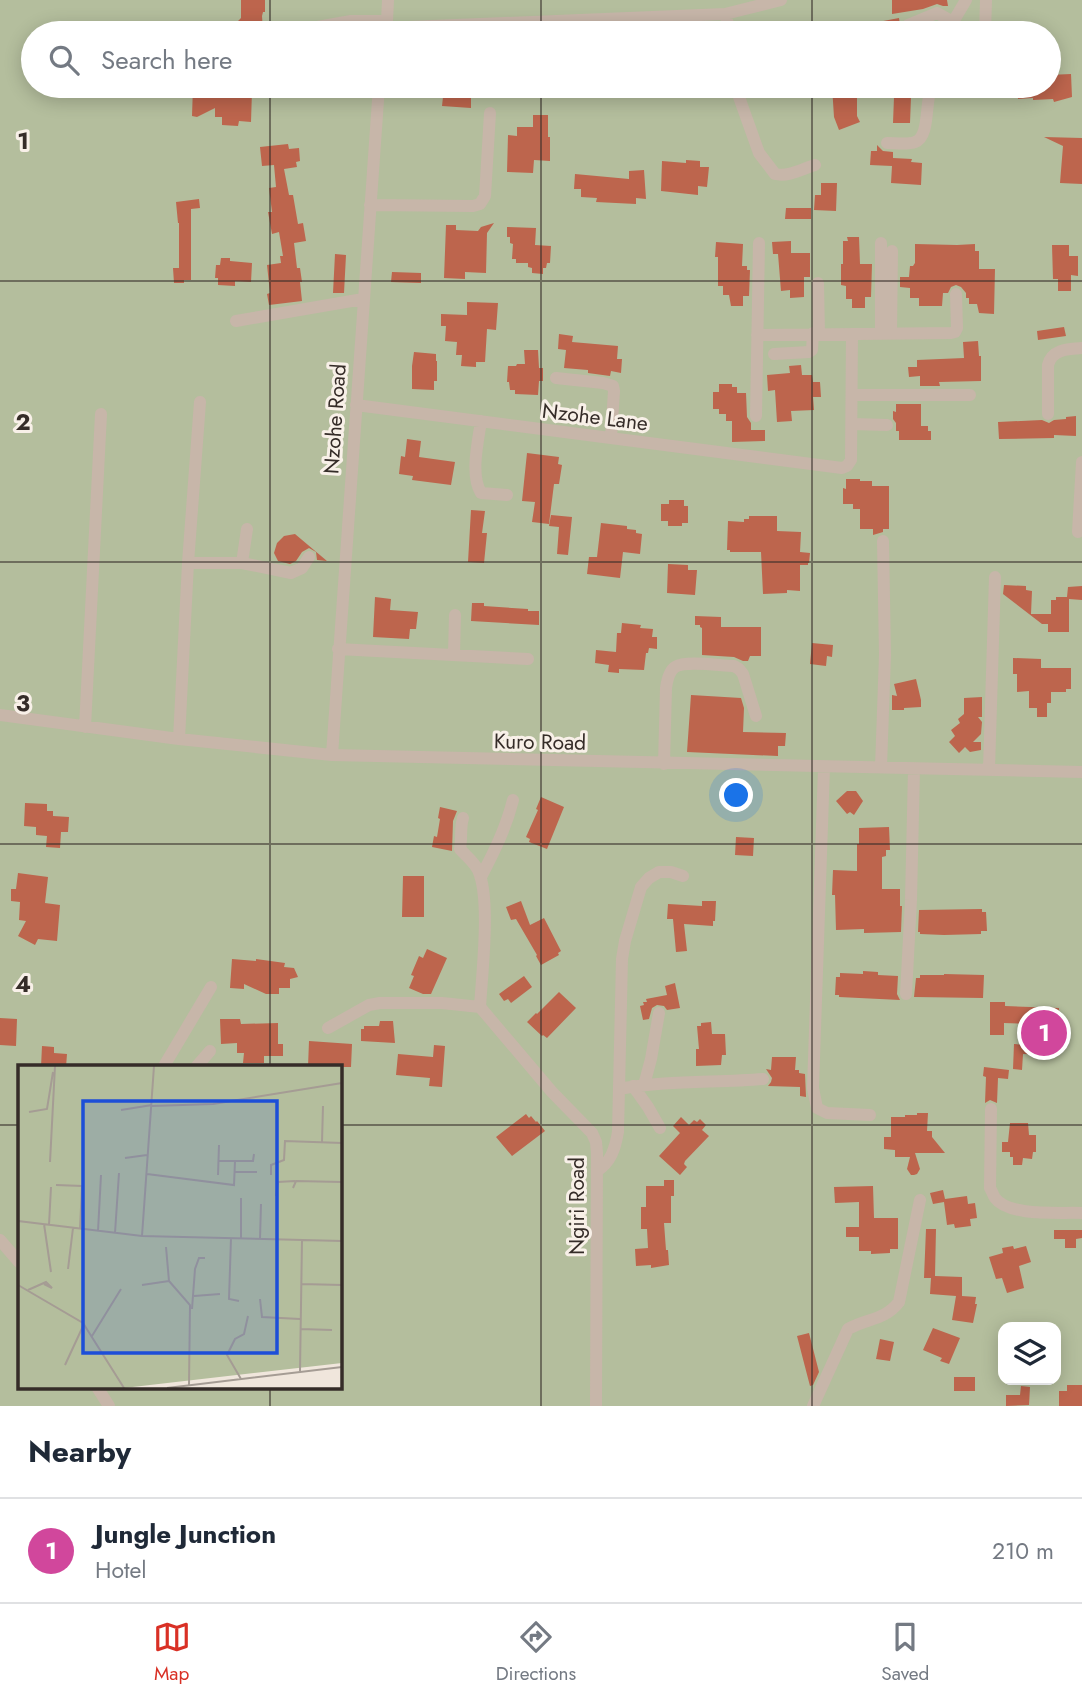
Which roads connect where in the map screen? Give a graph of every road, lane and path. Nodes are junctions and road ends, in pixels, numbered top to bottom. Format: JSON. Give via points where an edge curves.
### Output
{"nodes":[{"id":1,"x":388,"y":0,"type":"edge"},
{"id":2,"x":781,"y":0,"type":"edge"},
{"id":3,"x":966,"y":0,"type":"edge"},
{"id":4,"x":986,"y":0,"type":"edge"},
{"id":5,"x":725,"y":14,"type":"junction"},
{"id":6,"x":386,"y":21,"type":"edge"},
{"id":7,"x":542,"y":21,"type":"edge"},
{"id":8,"x":727,"y":21,"type":"edge"},
{"id":9,"x":918,"y":21,"type":"edge"},
{"id":10,"x":951,"y":21,"type":"edge"},
{"id":11,"x":954,"y":21,"type":"edge"},
{"id":12,"x":985,"y":21,"type":"edge"},
{"id":13,"x":378,"y":98,"type":"edge"},
{"id":14,"x":739,"y":98,"type":"edge"},
{"id":15,"x":927,"y":98,"type":"edge"},
{"id":16,"x":490,"y":113,"type":"dead end"},
{"id":17,"x":887,"y":144,"type":"dead end"},
{"id":18,"x":815,"y":165,"type":"dead end"},
{"id":19,"x":370,"y":205,"type":"junction"},
{"id":20,"x":759,"y":243,"type":"dead end"},
{"id":21,"x":881,"y":243,"type":"dead end"},
{"id":22,"x":892,"y":251,"type":"dead end"},
{"id":23,"x":818,"y":283,"type":"dead end"},
{"id":24,"x":956,"y":293,"type":"dead end"},
{"id":25,"x":363,"y":299,"type":"junction"},
{"id":26,"x":236,"y":321,"type":"dead end"},
{"id":27,"x":816,"y":333,"type":"junction"},
{"id":28,"x":852,"y":334,"type":"junction"},
{"id":29,"x":886,"y":334,"type":"junction"},
{"id":30,"x":757,"y":335,"type":"junction"},
{"id":31,"x":1082,"y":348,"type":"edge"},
{"id":32,"x":774,"y":354,"type":"dead end"},
{"id":33,"x":556,"y":378,"type":"dead end"},
{"id":34,"x":852,"y":395,"type":"junction"},
{"id":35,"x":970,"y":395,"type":"dead end"},
{"id":36,"x":200,"y":402,"type":"dead end"},
{"id":37,"x":356,"y":405,"type":"junction"},
{"id":38,"x":101,"y":414,"type":"dead end"},
{"id":39,"x":1048,"y":414,"type":"dead end"},
{"id":40,"x":756,"y":416,"type":"dead end"},
{"id":41,"x":481,"y":421,"type":"junction"},
{"id":42,"x":852,"y":424,"type":"junction"},
{"id":43,"x":887,"y":425,"type":"dead end"},
{"id":44,"x":611,"y":438,"type":"junction"},
{"id":45,"x":1082,"y":462,"type":"edge"},
{"id":46,"x":507,"y":495,"type":"dead end"},
{"id":47,"x":247,"y":529,"type":"dead end"},
{"id":48,"x":1078,"y":532,"type":"dead end"},
{"id":49,"x":883,"y":541,"type":"dead end"},
{"id":50,"x":309,"y":557,"type":"dead end"},
{"id":51,"x":188,"y":563,"type":"junction"},
{"id":52,"x":242,"y":563,"type":"junction"},
{"id":53,"x":995,"y":577,"type":"dead end"},
{"id":54,"x":455,"y":615,"type":"dead end"},
{"id":55,"x":338,"y":649,"type":"junction"},
{"id":56,"x":454,"y":654,"type":"junction"},
{"id":57,"x":528,"y":659,"type":"dead end"},
{"id":58,"x":0,"y":715,"type":"edge"},
{"id":59,"x":756,"y":716,"type":"dead end"},
{"id":60,"x":85,"y":727,"type":"junction"},
{"id":61,"x":179,"y":739,"type":"junction"},
{"id":62,"x":332,"y":755,"type":"junction"},
{"id":63,"x":664,"y":764,"type":"junction"},
{"id":64,"x":824,"y":767,"type":"junction"},
{"id":65,"x":881,"y":767,"type":"junction"},
{"id":66,"x":914,"y":769,"type":"junction"},
{"id":67,"x":989,"y":769,"type":"junction"},
{"id":68,"x":1082,"y":772,"type":"edge"},
{"id":69,"x":513,"y":800,"type":"dead end"},
{"id":70,"x":463,"y":818,"type":"dead end"},
{"id":71,"x":682,"y":876,"type":"dead end"},
{"id":72,"x":481,"y":877,"type":"junction"},
{"id":73,"x":211,"y":987,"type":"dead end"},
{"id":74,"x":906,"y":994,"type":"dead end"},
{"id":75,"x":480,"y":1007,"type":"junction"},
{"id":76,"x":659,"y":1013,"type":"dead end"},
{"id":77,"x":328,"y":1028,"type":"dead end"},
{"id":78,"x":210,"y":1051,"type":"dead end"},
{"id":79,"x":165,"y":1065,"type":"edge"},
{"id":80,"x":198,"y":1065,"type":"edge"},
{"id":81,"x":763,"y":1079,"type":"dead end"},
{"id":82,"x":638,"y":1086,"type":"junction"},
{"id":83,"x":619,"y":1089,"type":"junction"},
{"id":84,"x":991,"y":1109,"type":"dead end"},
{"id":85,"x":870,"y":1115,"type":"dead end"},
{"id":86,"x":660,"y":1128,"type":"dead end"},
{"id":87,"x":597,"y":1171,"type":"junction"},
{"id":88,"x":920,"y":1200,"type":"dead end"},
{"id":89,"x":1082,"y":1213,"type":"edge"},
{"id":90,"x":4,"y":1244,"type":"edge"},
{"id":91,"x":0,"y":1260,"type":"edge"},
{"id":92,"x":18,"y":1261,"type":"edge"},
{"id":93,"x":98,"y":1388,"type":"edge"},
{"id":94,"x":109,"y":1406,"type":"edge"},
{"id":95,"x":596,"y":1406,"type":"edge"},
{"id":96,"x":813,"y":1406,"type":"edge"}],
"edges":[{"from":1,"to":6,"type":"street"},
{"from":2,"to":5,"type":"street"},
{"from":3,"to":11,"type":"street"},
{"from":4,"to":12,"type":"street"},
{"from":5,"to":7,"type":"street"},
{"from":5,"to":8,"type":"street"},
{"from":9,"to":10,"type":"street","via":[[937,13]]},
{"from":13,"to":19,"type":"street","name":"Nzohe Road"},
{"from":14,"to":18,"type":"street","via":[[759,153],[775,174]]},
{"from":15,"to":17,"type":"street","via":[[921,139]]},
{"from":16,"to":19,"type":"street","via":[[485,196],[480,204]]},
{"from":19,"to":25,"type":"street","name":"Nzohe Road"},
{"from":20,"to":30,"type":"street"},
{"from":21,"to":29,"type":"street"},
{"from":22,"to":29,"type":"street"},
{"from":23,"to":27,"type":"street"},
{"from":24,"to":29,"type":"street","via":[[955,332]]},
{"from":25,"to":26,"type":"street"},
{"from":25,"to":37,"type":"street","name":"Nzohe Road"},
{"from":27,"to":28,"type":"street"},
{"from":27,"to":30,"type":"street"},
{"from":27,"to":32,"type":"street","via":[[809,352]]},
{"from":28,"to":29,"type":"street"},
{"from":28,"to":34,"type":"street"},
{"from":30,"to":40,"type":"street"},
{"from":31,"to":39,"type":"street","via":[[1065,349],[1050,358]]},
{"from":33,"to":44,"type":"street","via":[[613,386]]},
{"from":34,"to":35,"type":"street"},
{"from":34,"to":42,"type":"street"},
{"from":36,"to":51,"type":"street"},
{"from":37,"to":41,"type":"street","name":"Nzohe Lane"},
{"from":37,"to":55,"type":"street","name":"Nzohe Road"},
{"from":38,"to":60,"type":"street"},
{"from":41,"to":44,"type":"street","name":"Nzohe Lane"},
{"from":41,"to":46,"type":"street","via":[[477,486],[481,493]]},
{"from":42,"to":43,"type":"street"},
{"from":42,"to":44,"type":"street","name":"Nzohe Lane","via":[[851,460],[842,468]]},
{"from":45,"to":48,"type":"street"},
{"from":47,"to":52,"type":"street"},
{"from":49,"to":65,"type":"street"},
{"from":50,"to":52,"type":"street","via":[[302,568],[291,573]]},
{"from":51,"to":52,"type":"street"},
{"from":51,"to":61,"type":"street"},
{"from":53,"to":67,"type":"street"},
{"from":54,"to":56,"type":"street"},
{"from":55,"to":56,"type":"street"},
{"from":55,"to":62,"type":"street","name":"Nzohe Road"},
{"from":56,"to":57,"type":"street"},
{"from":58,"to":60,"type":"street","name":"Kuro Road"},
{"from":59,"to":63,"type":"street","via":[[739,669],[676,667],[666,688]]},
{"from":60,"to":61,"type":"street","name":"Kuro Road"},
{"from":61,"to":62,"type":"street","name":"Kuro Road"},
{"from":62,"to":63,"type":"street","name":"Kuro Road"},
{"from":63,"to":64,"type":"street","name":"Kuro Road"},
{"from":64,"to":65,"type":"street","name":"Kuro Road"},
{"from":64,"to":85,"type":"street","via":[[815,1104],[827,1113]]},
{"from":65,"to":66,"type":"street","name":"Kuro Road"},
{"from":66,"to":67,"type":"street","name":"Kuro Road"},
{"from":66,"to":74,"type":"street"},
{"from":67,"to":68,"type":"street","name":"Kuro Road"},
{"from":69,"to":72,"type":"street"},
{"from":70,"to":72,"type":"street","via":[[460,849]]},
{"from":71,"to":83,"type":"street","via":[[659,873],[649,878],[625,940]]},
{"from":72,"to":75,"type":"street","via":[[485,914]]},
{"from":73,"to":79,"type":"street"},
{"from":75,"to":77,"type":"street","via":[[380,1003]]},
{"from":75,"to":87,"type":"street","name":"Ngiri Road","via":[[592,1133]]},
{"from":76,"to":82,"type":"street","via":[[651,1059]]},
{"from":78,"to":80,"type":"street"},
{"from":81,"to":82,"type":"street"},
{"from":82,"to":83,"type":"street"},
{"from":82,"to":86,"type":"street"},
{"from":83,"to":87,"type":"street","via":[[614,1152]]},
{"from":84,"to":89,"type":"street","via":[[993,1197],[1018,1211]]},
{"from":87,"to":95,"type":"street","name":"Ngiri Road"},
{"from":88,"to":96,"type":"street","via":[[899,1302],[888,1314],[848,1329]]},
{"from":90,"to":91,"type":"street"},
{"from":90,"to":92,"type":"street"},
{"from":93,"to":94,"type":"street"}]}
